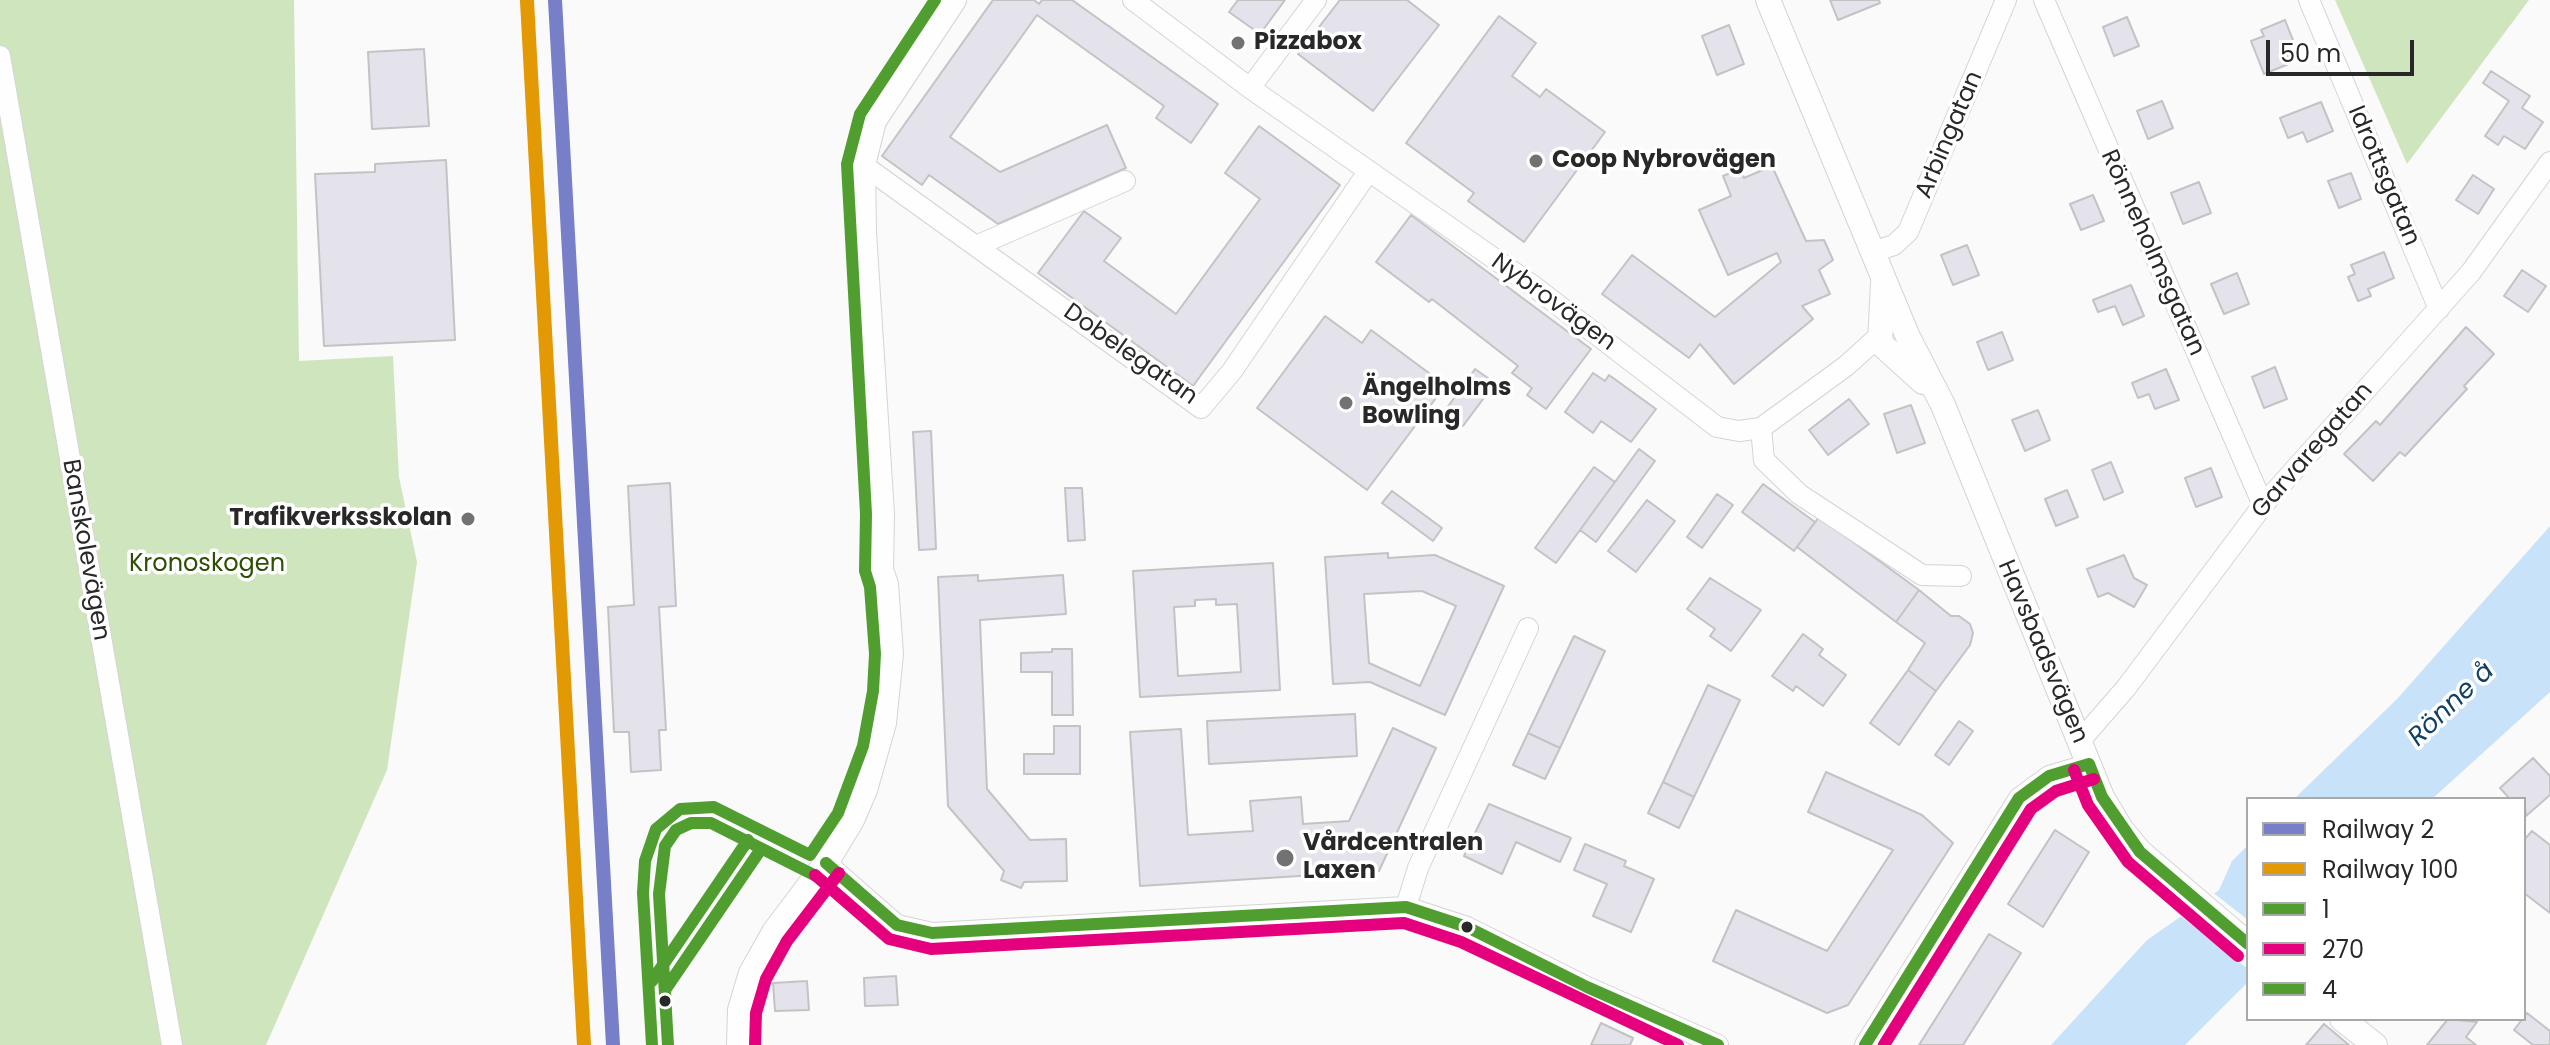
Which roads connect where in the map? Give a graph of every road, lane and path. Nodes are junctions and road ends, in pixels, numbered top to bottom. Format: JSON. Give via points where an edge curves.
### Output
{"nodes":[{"id":1,"x":954,"y":0,"type":"edge"},
{"id":2,"x":1133,"y":0,"type":"edge"},
{"id":3,"x":1316,"y":0,"type":"edge"},
{"id":4,"x":1768,"y":0,"type":"edge"},
{"id":5,"x":2006,"y":0,"type":"edge"},
{"id":6,"x":2044,"y":0,"type":"edge"},
{"id":7,"x":2309,"y":0,"type":"edge"},
{"id":8,"x":0,"y":56,"type":"edge"},
{"id":9,"x":1250,"y":88,"type":"junction"},
{"id":10,"x":2550,"y":162,"type":"edge"},
{"id":11,"x":863,"y":165,"type":"junction"},
{"id":12,"x":1368,"y":172,"type":"junction"},
{"id":13,"x":1125,"y":181,"type":"dead end"},
{"id":14,"x":976,"y":246,"type":"junction"},
{"id":15,"x":1873,"y":252,"type":"junction"},
{"id":16,"x":2439,"y":309,"type":"junction"},
{"id":17,"x":1891,"y":339,"type":"junction"},
{"id":18,"x":1761,"y":428,"type":"junction"},
{"id":19,"x":2263,"y":505,"type":"junction"},
{"id":20,"x":1961,"y":576,"type":"dead end"},
{"id":21,"x":1528,"y":628,"type":"dead end"},
{"id":22,"x":2084,"y":753,"type":"junction"},
{"id":23,"x":826,"y":863,"type":"junction"},
{"id":24,"x":1406,"y":907,"type":"junction"},
{"id":25,"x":2246,"y":942,"type":"edge"},
{"id":26,"x":2345,"y":1021,"type":"edge"},
{"id":27,"x":172,"y":1045,"type":"edge"},
{"id":28,"x":739,"y":1045,"type":"edge"},
{"id":29,"x":1718,"y":1045,"type":"edge"},
{"id":30,"x":1865,"y":1045,"type":"edge"},
{"id":31,"x":2375,"y":1045,"type":"edge"}],
"edges":[{"from":1,"to":11,"type":"street","via":[[874,121]]},
{"from":2,"to":9,"type":"street","name":"Nybrovägen"},
{"from":3,"to":9,"type":"street"},
{"from":4,"to":15,"type":"street","name":"Havsbadsvägen"},
{"from":5,"to":15,"type":"street","name":"Arbingatan","via":[[1908,232],[1894,245]]},
{"from":6,"to":19,"type":"street","name":"Rönneholmsgatan"},
{"from":7,"to":16,"type":"street","name":"Idrottsgatan"},
{"from":8,"to":27,"type":"street","name":"Banskolevägen"},
{"from":9,"to":12,"type":"street","name":"Nybrovägen"},
{"from":10,"to":16,"type":"street","name":"Garvaregatan"},
{"from":11,"to":14,"type":"street","name":"Dobelegatan"},
{"from":11,"to":23,"type":"street","via":[[881,570],[891,672],[884,723],[865,790]]},
{"from":12,"to":14,"type":"street","name":"Dobelegatan","via":[[1201,408]]},
{"from":12,"to":18,"type":"street","name":"Nybrovägen","via":[[1532,285],[1717,427]]},
{"from":13,"to":14,"type":"street"},
{"from":15,"to":17,"type":"street","name":"Havsbadsvägen","via":[[1883,277]]},
{"from":16,"to":19,"type":"street","name":"Garvaregatan"},
{"from":17,"to":18,"type":"street"},
{"from":17,"to":22,"type":"street","name":"Havsbadsvägen","via":[[1943,405]]},
{"from":18,"to":20,"type":"street","via":[[1764,460],[1799,494],[1922,575]]},
{"from":19,"to":22,"type":"street","name":"Garvaregatan"},
{"from":21,"to":24,"type":"street","via":[[1418,868]]},
{"from":22,"to":25,"type":"street","name":"Havsbadsvägen","via":[[2121,829],[2171,882]]},
{"from":22,"to":30,"type":"street","via":[[2019,798]]},
{"from":23,"to":24,"type":"street","via":[[897,925],[932,933]]},
{"from":23,"to":28,"type":"street","via":[[774,932],[751,973],[740,1010]]},
{"from":24,"to":29,"type":"street","via":[[1467,927]]},
{"from":26,"to":31,"type":"street"}]}
